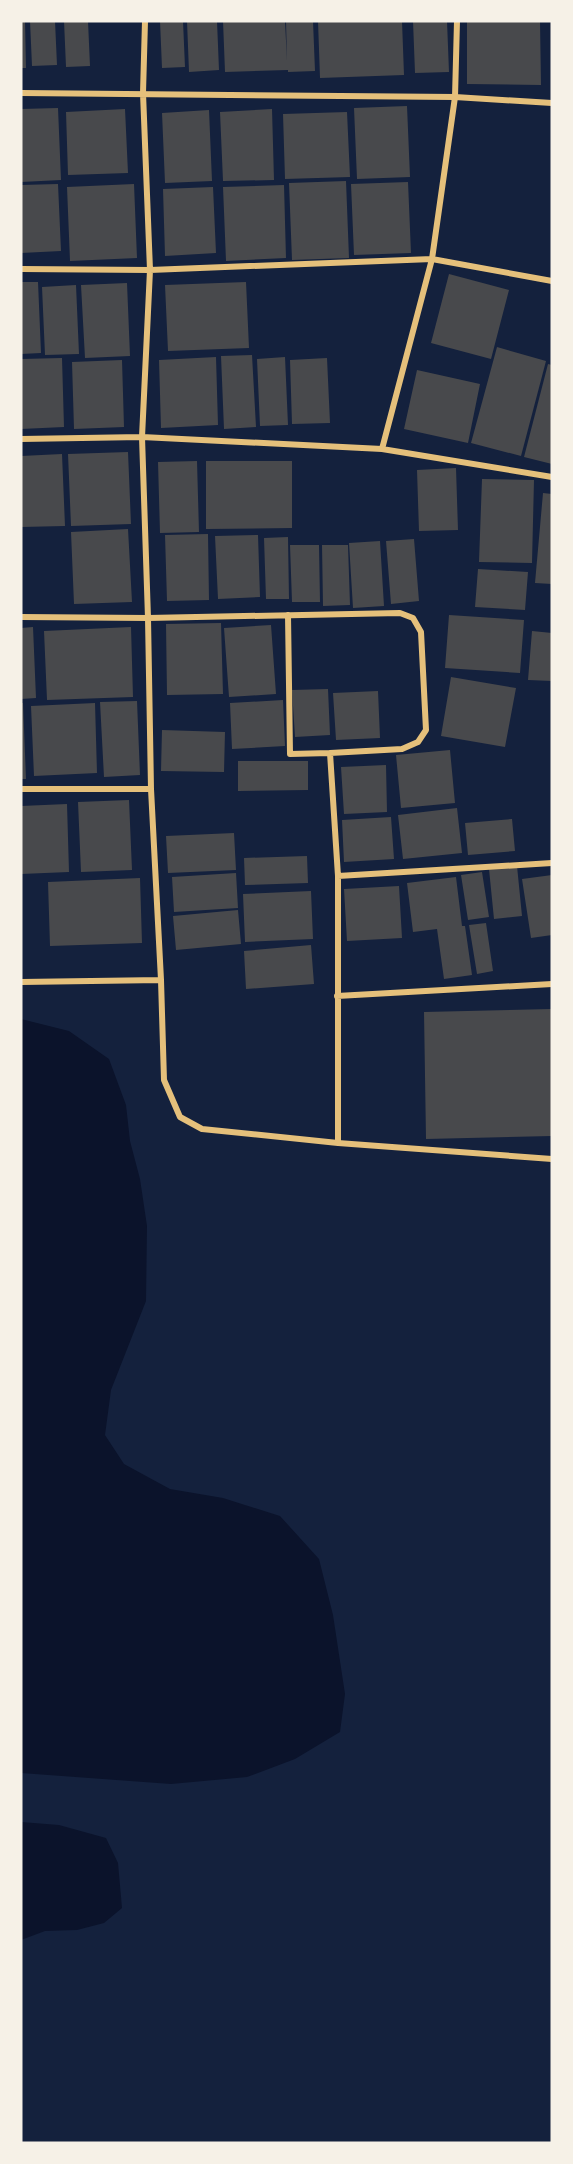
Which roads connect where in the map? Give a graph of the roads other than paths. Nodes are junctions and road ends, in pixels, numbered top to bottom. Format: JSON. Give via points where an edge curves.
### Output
{"nodes":[{"id":1,"x":145,"y":21,"type":"edge"},
{"id":2,"x":457,"y":21,"type":"edge"},
{"id":3,"x":21,"y":93,"type":"edge"},
{"id":4,"x":143,"y":93,"type":"junction"},
{"id":5,"x":455,"y":97,"type":"junction"},
{"id":6,"x":552,"y":103,"type":"edge"},
{"id":7,"x":432,"y":259,"type":"junction"},
{"id":8,"x":21,"y":269,"type":"edge"},
{"id":9,"x":150,"y":270,"type":"junction"},
{"id":10,"x":552,"y":281,"type":"edge"},
{"id":11,"x":142,"y":437,"type":"junction"},
{"id":12,"x":21,"y":439,"type":"edge"},
{"id":13,"x":382,"y":449,"type":"junction"},
{"id":14,"x":552,"y":477,"type":"edge"},
{"id":15,"x":288,"y":615,"type":"junction"},
{"id":16,"x":21,"y":617,"type":"edge"},
{"id":17,"x":148,"y":618,"type":"junction"},
{"id":18,"x":330,"y":753,"type":"junction"},
{"id":19,"x":21,"y":789,"type":"edge"},
{"id":20,"x":151,"y":789,"type":"junction"},
{"id":21,"x":552,"y":863,"type":"edge"},
{"id":22,"x":338,"y":876,"type":"junction"},
{"id":23,"x":161,"y":980,"type":"junction"},
{"id":24,"x":21,"y":982,"type":"edge"},
{"id":25,"x":552,"y":984,"type":"edge"},
{"id":26,"x":337,"y":996,"type":"junction"},
{"id":27,"x":338,"y":1143,"type":"junction"},
{"id":28,"x":552,"y":1159,"type":"edge"}],
"edges":[{"from":1,"to":4,"type":"street"},
{"from":2,"to":5,"type":"street"},
{"from":3,"to":4,"type":"street"},
{"from":4,"to":5,"type":"street"},
{"from":4,"to":9,"type":"street"},
{"from":5,"to":6,"type":"street"},
{"from":5,"to":7,"type":"street"},
{"from":7,"to":9,"type":"street"},
{"from":7,"to":10,"type":"street"},
{"from":7,"to":13,"type":"street"},
{"from":8,"to":9,"type":"street"},
{"from":9,"to":11,"type":"street"},
{"from":11,"to":12,"type":"street"},
{"from":11,"to":13,"type":"street"},
{"from":11,"to":17,"type":"street"},
{"from":13,"to":14,"type":"street"},
{"from":15,"to":17,"type":"street"},
{"from":15,"to":18,"type":"street","via":[[290,754]]},
{"from":15,"to":18,"type":"street","via":[[400,613],[413,618],[421,632],[426,730],[418,742],[402,749]]},
{"from":16,"to":17,"type":"street"},
{"from":17,"to":20,"type":"street"},
{"from":18,"to":22,"type":"street"},
{"from":19,"to":20,"type":"street"},
{"from":20,"to":23,"type":"street"},
{"from":21,"to":22,"type":"street"},
{"from":22,"to":26,"type":"street"},
{"from":23,"to":24,"type":"street"},
{"from":23,"to":27,"type":"street","via":[[164,1080],[180,1116],[202,1129]]},
{"from":25,"to":26,"type":"street"},
{"from":26,"to":27,"type":"street"},
{"from":27,"to":28,"type":"street"}]}
